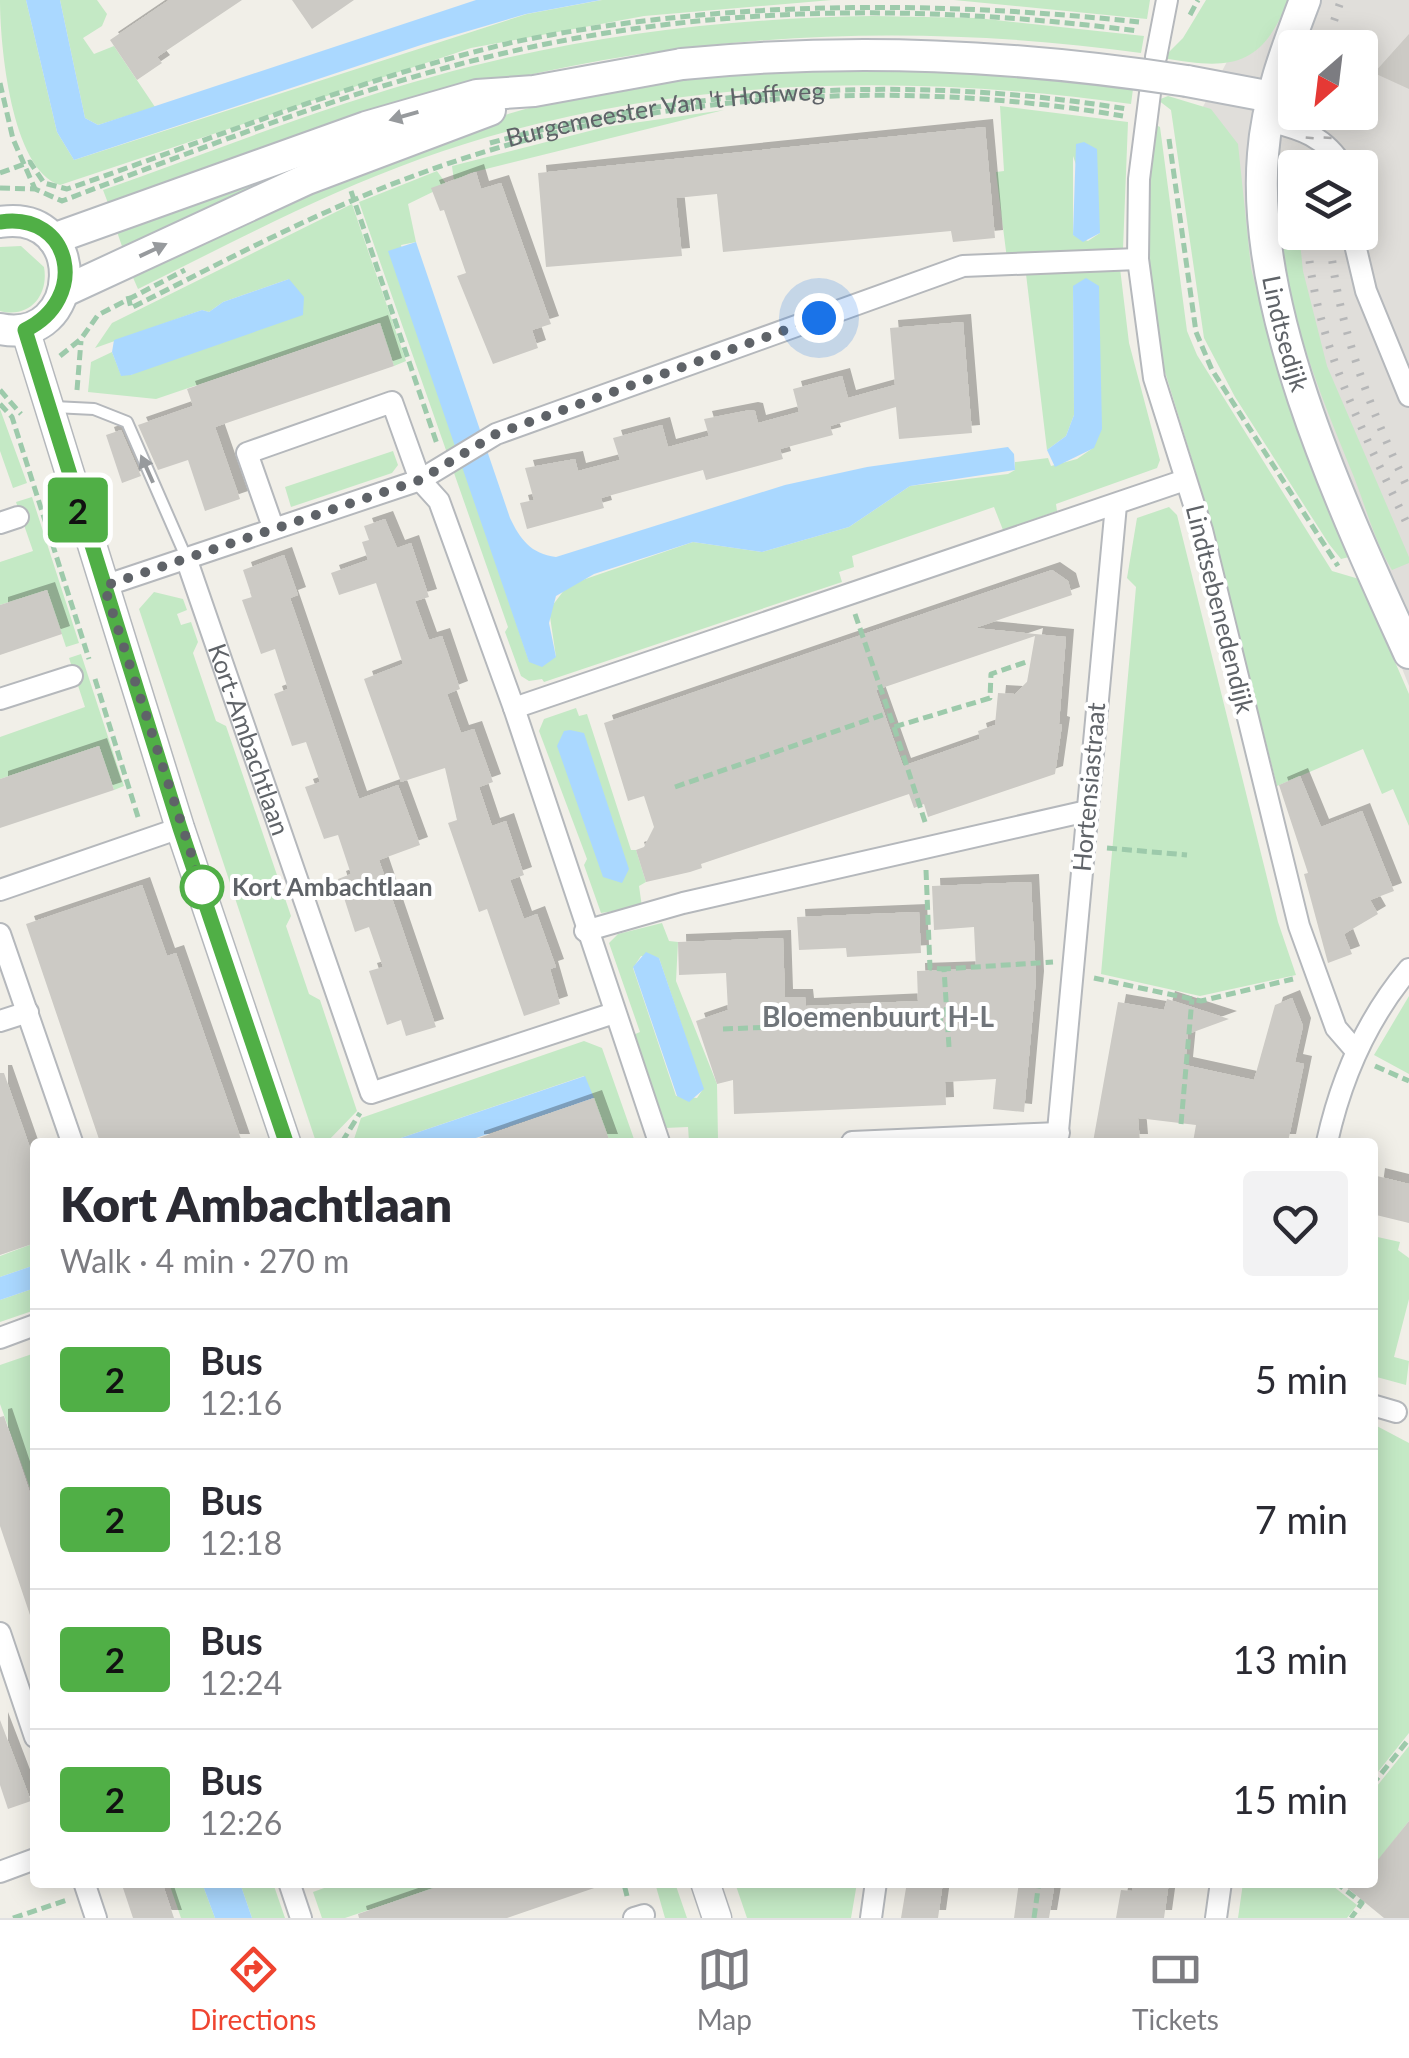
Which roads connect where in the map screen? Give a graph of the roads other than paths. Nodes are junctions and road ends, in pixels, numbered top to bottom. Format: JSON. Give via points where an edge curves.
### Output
{"nodes":[{"id":1,"x":1167,"y":0,"type":"edge"},
{"id":2,"x":1304,"y":0,"type":"edge"},
{"id":3,"x":1156,"y":57,"type":"dead end"},
{"id":4,"x":534,"y":91,"type":"junction"},
{"id":5,"x":1148,"y":108,"type":"road end"},
{"id":6,"x":1270,"y":109,"type":"junction"},
{"id":7,"x":1332,"y":150,"type":"edge"},
{"id":8,"x":0,"y":222,"type":"edge"},
{"id":9,"x":53,"y":239,"type":"junction"},
{"id":10,"x":1356,"y":250,"type":"edge"},
{"id":11,"x":1138,"y":259,"type":"junction"},
{"id":12,"x":64,"y":291,"type":"junction"},
{"id":13,"x":13,"y":329,"type":"edge"},
{"id":14,"x":1409,"y":396,"type":"edge"},
{"id":15,"x":47,"y":407,"type":"junction"},
{"id":16,"x":420,"y":480,"type":"junction"},
{"id":17,"x":1185,"y":480,"type":"junction"},
{"id":18,"x":1116,"y":504,"type":"junction"},
{"id":19,"x":273,"y":527,"type":"junction"},
{"id":20,"x":186,"y":558,"type":"junction"},
{"id":21,"x":104,"y":586,"type":"junction"},
{"id":22,"x":1409,"y":653,"type":"edge"},
{"id":23,"x":72,"y":676,"type":"dead end"},
{"id":24,"x":0,"y":699,"type":"edge"},
{"id":25,"x":514,"y":708,"type":"junction"},
{"id":26,"x":1087,"y":811,"type":"junction"},
{"id":27,"x":180,"y":828,"type":"junction"},
{"id":28,"x":0,"y":890,"type":"edge"},
{"id":29,"x":585,"y":931,"type":"junction"},
{"id":30,"x":0,"y":934,"type":"edge"},
{"id":31,"x":1409,"y":969,"type":"edge"},
{"id":32,"x":28,"y":1012,"type":"junction"},
{"id":33,"x":614,"y":1012,"type":"junction"},
{"id":34,"x":0,"y":1021,"type":"edge"},
{"id":35,"x":1356,"y":1051,"type":"junction"},
{"id":36,"x":71,"y":1138,"type":"edge"},
{"id":37,"x":285,"y":1138,"type":"edge"},
{"id":38,"x":658,"y":1138,"type":"edge"},
{"id":39,"x":1058,"y":1138,"type":"edge"},
{"id":40,"x":1329,"y":1138,"type":"edge"},
{"id":41,"x":30,"y":1327,"type":"edge"},
{"id":42,"x":0,"y":1338,"type":"edge"},
{"id":43,"x":1378,"y":1408,"type":"edge"},
{"id":44,"x":1396,"y":1412,"type":"dead end"},
{"id":45,"x":0,"y":1634,"type":"edge"},
{"id":46,"x":30,"y":1722,"type":"edge"},
{"id":47,"x":30,"y":1861,"type":"edge"},
{"id":48,"x":0,"y":1872,"type":"edge"},
{"id":49,"x":86,"y":1888,"type":"edge"},
{"id":50,"x":291,"y":1888,"type":"edge"},
{"id":51,"x":706,"y":1888,"type":"edge"},
{"id":52,"x":875,"y":1888,"type":"edge"},
{"id":53,"x":1221,"y":1888,"type":"edge"},
{"id":54,"x":96,"y":1918,"type":"edge"},
{"id":55,"x":302,"y":1918,"type":"edge"},
{"id":56,"x":716,"y":1918,"type":"edge"},
{"id":57,"x":871,"y":1918,"type":"edge"},
{"id":58,"x":1216,"y":1918,"type":"edge"}],
"edges":[{"from":1,"to":3,"type":"street"},
{"from":2,"to":6,"type":"main road","name":"Lindtsedijk"},
{"from":4,"to":6,"type":"main road","name":"Burgemeester Van 't Hoffweg","bridge":true,"via":[[682,64],[936,53],[1187,80]]},
{"from":4,"to":9,"type":"main road","name":"Burgemeester Van 't Hoffweg","one_way":true,"via":[[478,96],[366,127]]},
{"from":12,"to":4,"type":"main road","name":"Burgemeester Van 't Hoffweg","one_way":true,"via":[[307,179]]},
{"from":5,"to":11,"type":"street","name":"Lindtsebenedendijk"},
{"from":6,"to":7,"type":"street"},
{"from":6,"to":22,"type":"main road","name":"Lindtsedijk","via":[[1261,206],[1275,304],[1302,391]]},
{"from":8,"to":9,"type":"main road","via":[[36,226]]},
{"from":9,"to":12,"type":"main road","via":[[67,273]]},
{"from":10,"to":14,"type":"street"},
{"from":11,"to":16,"type":"street","via":[[963,266],[496,434]]},
{"from":11,"to":17,"type":"street","name":"Lindtsebenedendijk","via":[[1154,378]]},
{"from":12,"to":13,"type":"main road","via":[[56,308]]},
{"from":13,"to":15,"type":"street","via":[[35,366]]},
{"from":20,"to":15,"type":"lane","one_way":true,"via":[[127,422],[94,409]]},
{"from":15,"to":21,"type":"street"},
{"from":16,"to":19,"type":"street"},
{"from":16,"to":19,"type":"street","via":[[392,402],[247,453]]},
{"from":16,"to":25,"type":"street","via":[[439,502]]},
{"from":17,"to":18,"type":"street"},
{"from":17,"to":35,"type":"street","name":"Lindtsebenedendijk","via":[[1299,926],[1336,1028]]},
{"from":18,"to":25,"type":"street"},
{"from":18,"to":26,"type":"street","name":"Hortensiastraat"},
{"from":19,"to":20,"type":"street"},
{"from":20,"to":21,"type":"street"},
{"from":20,"to":33,"type":"street","name":"Kort-Ambachtlaan","via":[[372,1093]]},
{"from":21,"to":27,"type":"street"},
{"from":23,"to":24,"type":"street"},
{"from":25,"to":29,"type":"street"},
{"from":26,"to":29,"type":"street"},
{"from":26,"to":39,"type":"street","name":"Hortensiastraat"},
{"from":27,"to":28,"type":"street"},
{"from":27,"to":37,"type":"street"},
{"from":29,"to":33,"type":"street"},
{"from":30,"to":32,"type":"street"},
{"from":31,"to":35,"type":"street"},
{"from":32,"to":34,"type":"street"},
{"from":32,"to":36,"type":"street"},
{"from":33,"to":38,"type":"street"},
{"from":35,"to":40,"type":"street"},
{"from":41,"to":42,"type":"street"},
{"from":43,"to":44,"type":"street"},
{"from":45,"to":46,"type":"street"},
{"from":47,"to":48,"type":"street"},
{"from":49,"to":54,"type":"street"},
{"from":50,"to":55,"type":"street"},
{"from":51,"to":56,"type":"street"},
{"from":52,"to":57,"type":"street"},
{"from":53,"to":58,"type":"street"}]}
